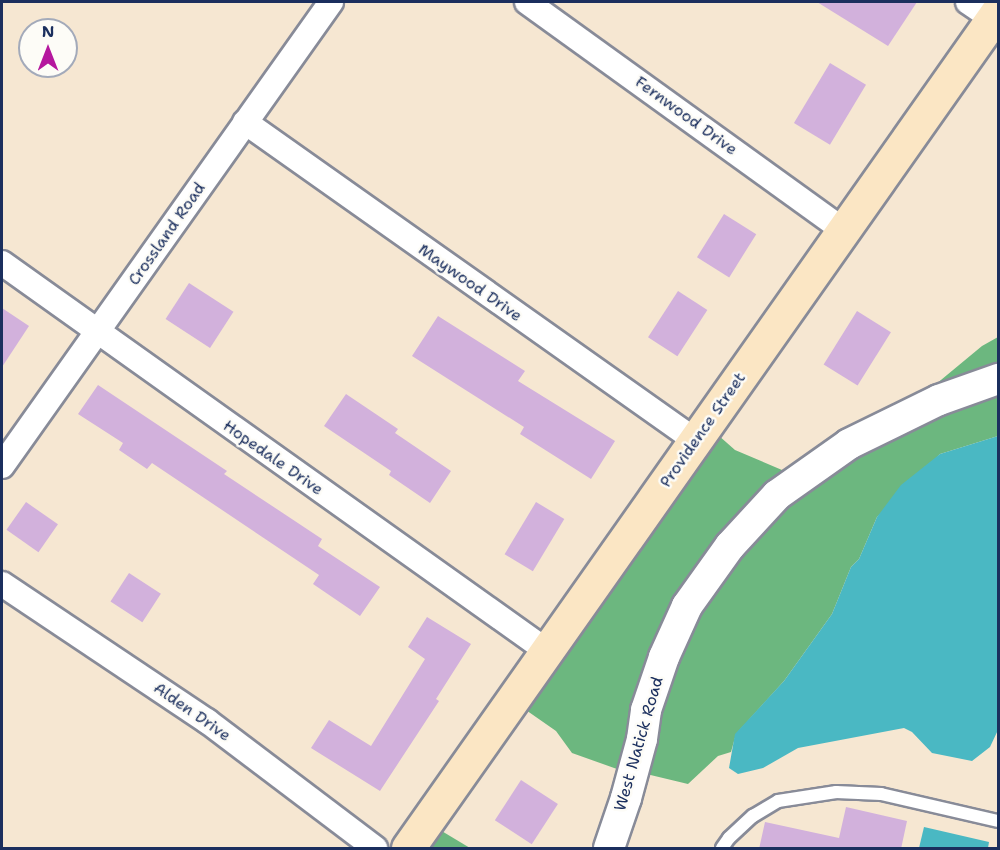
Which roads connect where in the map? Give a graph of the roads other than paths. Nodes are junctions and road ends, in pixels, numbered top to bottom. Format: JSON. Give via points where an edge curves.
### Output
{"nodes":[{"id":1,"x":331,"y":2,"type":"edge"},
{"id":2,"x":527,"y":2,"type":"edge"},
{"id":3,"x":986,"y":10,"type":"edge"},
{"id":4,"x":245,"y":122,"type":"junction"},
{"id":5,"x":844,"y":231,"type":"junction"},
{"id":6,"x":2,"y":263,"type":"edge"},
{"id":7,"x":99,"y":330,"type":"junction"},
{"id":8,"x":999,"y":379,"type":"edge"},
{"id":9,"x":696,"y":441,"type":"junction"},
{"id":10,"x":2,"y":466,"type":"edge"},
{"id":11,"x":2,"y":585,"type":"edge"},
{"id":12,"x":547,"y":651,"type":"junction"},
{"id":13,"x":999,"y":821,"type":"edge"},
{"id":14,"x":375,"y":849,"type":"edge"},
{"id":15,"x":408,"y":849,"type":"edge"},
{"id":16,"x":609,"y":849,"type":"edge"},
{"id":17,"x":722,"y":849,"type":"edge"}],
"edges":[{"from":1,"to":4,"type":"street","name":"Crossland Road"},
{"from":2,"to":5,"type":"street","name":"Fernwood Drive"},
{"from":3,"to":5,"type":"main road","name":"Providence Street"},
{"from":4,"to":7,"type":"street","name":"Crossland Road"},
{"from":4,"to":9,"type":"street","name":"Maywood Drive"},
{"from":5,"to":9,"type":"main road","name":"Providence Street"},
{"from":6,"to":7,"type":"street","name":"Hopedale Drive"},
{"from":7,"to":10,"type":"street","name":"Crossland Road"},
{"from":7,"to":12,"type":"street","name":"Hopedale Drive","via":[[227,426]]},
{"from":8,"to":16,"type":"street","name":"West Natick Road","via":[[939,400],[849,444],[777,495],[730,546],[687,606],[664,657]]},
{"from":9,"to":12,"type":"main road","name":"Providence Street"},
{"from":11,"to":14,"type":"street","name":"Alden Drive","via":[[207,721]]},
{"from":12,"to":15,"type":"main road","name":"Providence Street"},
{"from":13,"to":17,"type":"lane","via":[[881,794],[836,792],[778,801],[753,816]]}]}
